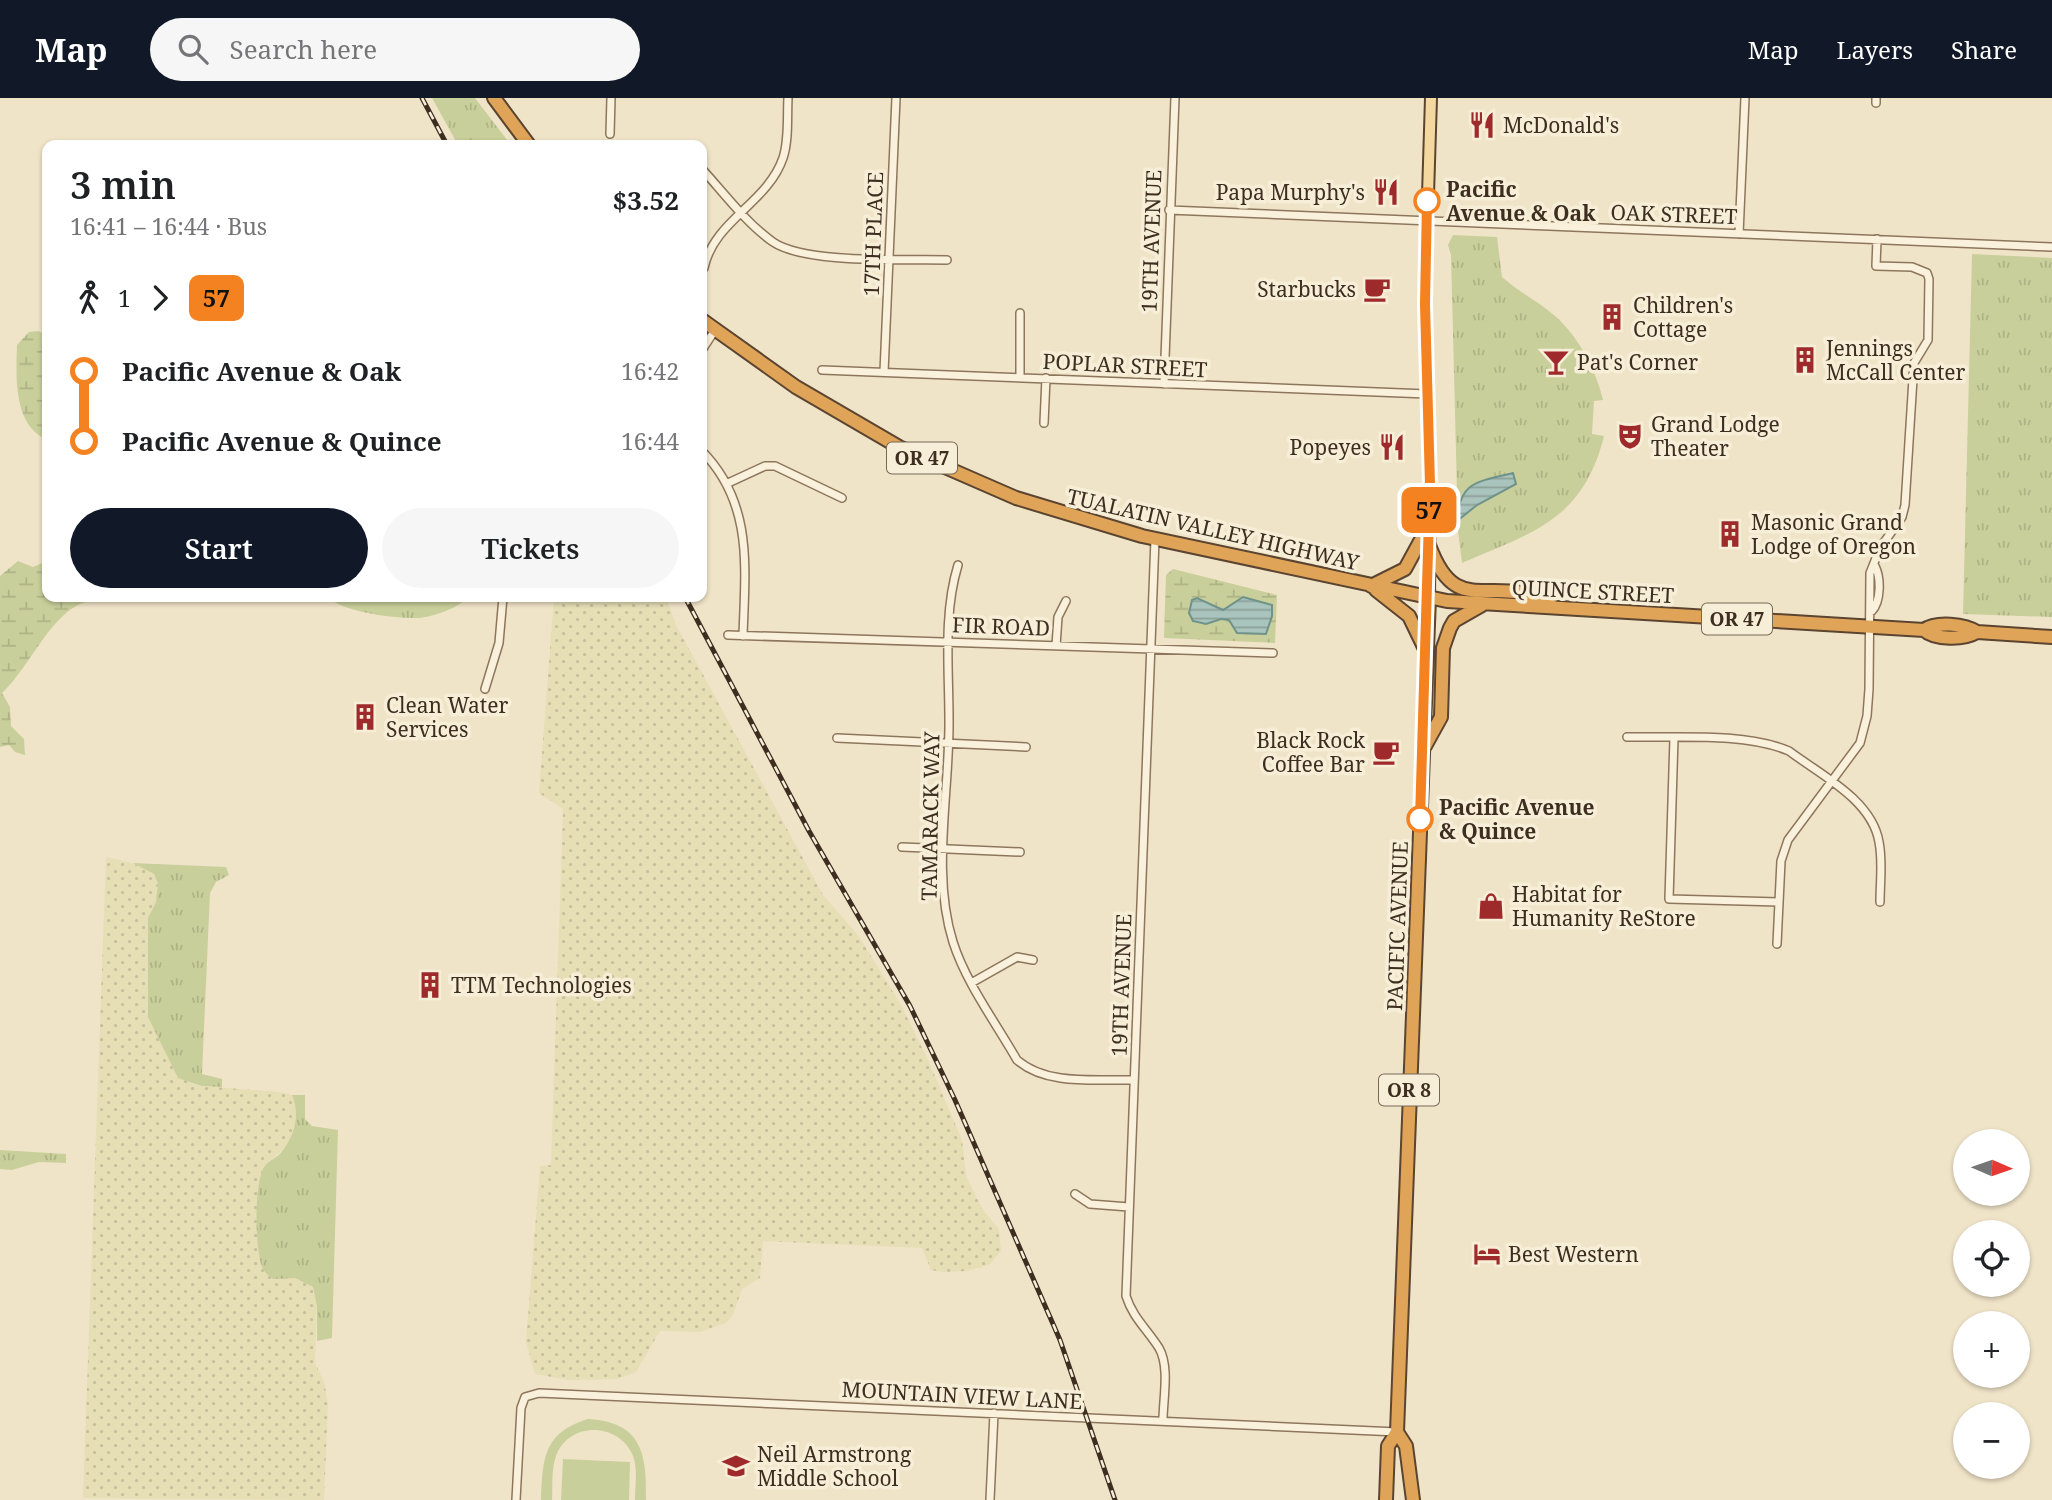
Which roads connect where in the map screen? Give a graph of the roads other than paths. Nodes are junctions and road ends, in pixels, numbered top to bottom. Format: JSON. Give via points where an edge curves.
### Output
{"nodes":[{"id":1,"x":494,"y":98,"type":"edge"},
{"id":2,"x":611,"y":98,"type":"edge"},
{"id":3,"x":788,"y":98,"type":"edge"},
{"id":4,"x":896,"y":98,"type":"edge"},
{"id":5,"x":1175,"y":98,"type":"edge"},
{"id":6,"x":1431,"y":98,"type":"edge"},
{"id":7,"x":1745,"y":98,"type":"edge"},
{"id":8,"x":610,"y":134,"type":"dead end"},
{"id":9,"x":525,"y":140,"type":"edge"},
{"id":10,"x":707,"y":175,"type":"edge"},
{"id":11,"x":1169,"y":210,"type":"junction"},
{"id":12,"x":741,"y":212,"type":"junction"},
{"id":13,"x":1426,"y":221,"type":"junction"},
{"id":14,"x":1739,"y":233,"type":"junction"},
{"id":15,"x":1877,"y":239,"type":"junction"},
{"id":16,"x":2052,"y":247,"type":"edge"},
{"id":17,"x":889,"y":258,"type":"junction"},
{"id":18,"x":707,"y":260,"type":"edge"},
{"id":19,"x":947,"y":260,"type":"dead end"},
{"id":20,"x":1020,"y":313,"type":"dead end"},
{"id":21,"x":707,"y":324,"type":"edge"},
{"id":22,"x":715,"y":330,"type":"junction"},
{"id":23,"x":707,"y":342,"type":"edge"},
{"id":24,"x":822,"y":370,"type":"dead end"},
{"id":25,"x":884,"y":372,"type":"junction"},
{"id":26,"x":1020,"y":377,"type":"junction"},
{"id":27,"x":1046,"y":378,"type":"junction"},
{"id":28,"x":1164,"y":384,"type":"junction"},
{"id":29,"x":1427,"y":394,"type":"junction"},
{"id":30,"x":1044,"y":423,"type":"dead end"},
{"id":31,"x":707,"y":458,"type":"edge"},
{"id":32,"x":726,"y":484,"type":"junction"},
{"id":33,"x":842,"y":498,"type":"dead end"},
{"id":34,"x":1429,"y":525,"type":"junction"},
{"id":35,"x":1156,"y":539,"type":"junction"},
{"id":36,"x":1429,"y":545,"type":"junction"},
{"id":37,"x":958,"y":565,"type":"dead end"},
{"id":38,"x":1370,"y":586,"type":"junction"},
{"id":39,"x":1429,"y":598,"type":"junction"},
{"id":40,"x":1066,"y":601,"type":"dead end"},
{"id":41,"x":503,"y":602,"type":"edge"},
{"id":42,"x":1485,"y":604,"type":"junction"},
{"id":43,"x":1555,"y":608,"type":"junction"},
{"id":44,"x":1871,"y":626,"type":"junction"},
{"id":45,"x":728,"y":635,"type":"dead end"},
{"id":46,"x":743,"y":636,"type":"junction"},
{"id":47,"x":2052,"y":637,"type":"edge"},
{"id":48,"x":948,"y":642,"type":"junction"},
{"id":49,"x":1056,"y":646,"type":"junction"},
{"id":50,"x":1151,"y":649,"type":"junction"},
{"id":51,"x":1426,"y":651,"type":"junction"},
{"id":52,"x":1273,"y":653,"type":"dead end"},
{"id":53,"x":485,"y":688,"type":"dead end"},
{"id":54,"x":1627,"y":737,"type":"dead end"},
{"id":55,"x":837,"y":738,"type":"dead end"},
{"id":56,"x":1674,"y":738,"type":"junction"},
{"id":57,"x":948,"y":743,"type":"junction"},
{"id":58,"x":1026,"y":747,"type":"dead end"},
{"id":59,"x":1423,"y":749,"type":"junction"},
{"id":60,"x":1832,"y":783,"type":"junction"},
{"id":61,"x":902,"y":847,"type":"dead end"},
{"id":62,"x":944,"y":849,"type":"junction"},
{"id":63,"x":1020,"y":852,"type":"dead end"},
{"id":64,"x":1779,"y":902,"type":"junction"},
{"id":65,"x":1880,"y":902,"type":"dead end"},
{"id":66,"x":1777,"y":944,"type":"dead end"},
{"id":67,"x":1033,"y":960,"type":"dead end"},
{"id":68,"x":973,"y":982,"type":"junction"},
{"id":69,"x":1135,"y":1080,"type":"junction"},
{"id":70,"x":1075,"y":1194,"type":"dead end"},
{"id":71,"x":1129,"y":1207,"type":"junction"},
{"id":72,"x":994,"y":1413,"type":"junction"},
{"id":73,"x":1163,"y":1420,"type":"junction"},
{"id":74,"x":1397,"y":1432,"type":"junction"},
{"id":75,"x":516,"y":1500,"type":"edge"},
{"id":76,"x":990,"y":1500,"type":"edge"},
{"id":77,"x":1386,"y":1500,"type":"edge"},
{"id":78,"x":1413,"y":1500,"type":"edge"}],
"edges":[{"from":1,"to":9,"type":"highway"},
{"from":2,"to":8,"type":"street"},
{"from":3,"to":12,"type":"street","via":[[783,157],[766,189]]},
{"from":4,"to":17,"type":"street","name":"17TH PLACE"},
{"from":5,"to":11,"type":"street","name":"19TH AVENUE"},
{"from":6,"to":13,"type":"main road","name":"PACIFIC AVENUE","number":"OR 8"},
{"from":7,"to":14,"type":"street"},
{"from":10,"to":12,"type":"street"},
{"from":11,"to":13,"type":"street","name":"OAK STREET"},
{"from":11,"to":28,"type":"street","name":"19TH AVENUE"},
{"from":12,"to":17,"type":"street","via":[[775,243],[790,250]]},
{"from":12,"to":18,"type":"street","via":[[715,238]]},
{"from":13,"to":14,"type":"street","name":"OAK STREET"},
{"from":13,"to":29,"type":"main road","name":"PACIFIC AVENUE","number":"OR 8"},
{"from":14,"to":15,"type":"street","name":"OAK STREET"},
{"from":15,"to":16,"type":"street","name":"OAK STREET"},
{"from":15,"to":44,"type":"street","via":[[1876,266],[1920,269],[1929,279],[1927,341],[1914,363],[1904,512],[1870,573]]},
{"from":17,"to":19,"type":"street"},
{"from":17,"to":25,"type":"street","name":"17TH PLACE"},
{"from":20,"to":26,"type":"street"},
{"from":21,"to":22,"type":"highway","name":"TUALATIN VALLEY HIGHWAY","number":"OR 47"},
{"from":22,"to":23,"type":"street"},
{"from":22,"to":35,"type":"highway","name":"TUALATIN VALLEY HIGHWAY","number":"OR 47","via":[[810,396],[922,459],[1027,502]]},
{"from":24,"to":25,"type":"street","name":"POPLAR STREET"},
{"from":25,"to":26,"type":"street","name":"POPLAR STREET"},
{"from":26,"to":27,"type":"street","name":"POPLAR STREET"},
{"from":27,"to":28,"type":"street","name":"POPLAR STREET"},
{"from":27,"to":30,"type":"street"},
{"from":28,"to":29,"type":"street","name":"POPLAR STREET"},
{"from":29,"to":34,"type":"main road","name":"PACIFIC AVENUE","number":"OR 8"},
{"from":31,"to":32,"type":"street"},
{"from":32,"to":33,"type":"street","via":[[775,466]]},
{"from":32,"to":46,"type":"street","via":[[744,531]]},
{"from":34,"to":36,"type":"main road","name":"PACIFIC AVENUE","number":"OR 8"},
{"from":34,"to":38,"type":"highway","via":[[1405,569]]},
{"from":35,"to":38,"type":"highway","name":"TUALATIN VALLEY HIGHWAY","number":"OR 47"},
{"from":35,"to":50,"type":"street","name":"19TH AVENUE"},
{"from":36,"to":39,"type":"main road","name":"PACIFIC AVENUE","number":"OR 8"},
{"from":36,"to":43,"type":"highway","via":[[1441,569],[1460,588],[1534,595]]},
{"from":37,"to":48,"type":"street","name":"TAMARACK WAY"},
{"from":38,"to":39,"type":"highway","name":"TUALATIN VALLEY HIGHWAY","number":"OR 47"},
{"from":38,"to":51,"type":"highway","via":[[1409,617]]},
{"from":39,"to":42,"type":"highway","name":"QUINCE STREET","number":"OR 47"},
{"from":39,"to":51,"type":"highway","name":"PACIFIC AVENUE","number":"OR 8"},
{"from":40,"to":49,"type":"street","via":[[1058,617]]},
{"from":41,"to":53,"type":"street","via":[[499,643]]},
{"from":42,"to":43,"type":"highway","name":"QUINCE STREET","number":"OR 47"},
{"from":42,"to":59,"type":"highway","via":[[1454,621],[1450,628],[1443,648],[1441,717]]},
{"from":43,"to":44,"type":"highway","name":"QUINCE STREET","number":"OR 47"},
{"from":44,"to":47,"type":"highway","name":"QUINCE STREET","number":"OR 47","via":[[1924,630],[1940,636],[1969,637],[1977,632]]},
{"from":44,"to":60,"type":"street","via":[[1867,716],[1860,743]]},
{"from":45,"to":46,"type":"street","name":"FIR ROAD"},
{"from":46,"to":48,"type":"street","name":"FIR ROAD"},
{"from":48,"to":49,"type":"street","name":"FIR ROAD"},
{"from":48,"to":57,"type":"street","name":"TAMARACK WAY"},
{"from":49,"to":50,"type":"street","name":"FIR ROAD"},
{"from":50,"to":52,"type":"street","name":"FIR ROAD"},
{"from":50,"to":69,"type":"street","name":"19TH AVENUE"},
{"from":51,"to":59,"type":"highway","name":"PACIFIC AVENUE","number":"OR 8"},
{"from":54,"to":56,"type":"street"},
{"from":55,"to":57,"type":"street"},
{"from":56,"to":60,"type":"street","via":[[1776,745]]},
{"from":56,"to":64,"type":"street","via":[[1670,899]]},
{"from":57,"to":58,"type":"street"},
{"from":57,"to":62,"type":"street","name":"TAMARACK WAY"},
{"from":59,"to":74,"type":"highway","name":"PACIFIC AVENUE","number":"OR 8"},
{"from":60,"to":64,"type":"street","via":[[1788,839],[1781,861]]},
{"from":60,"to":65,"type":"street","via":[[1872,820],[1881,859]]},
{"from":61,"to":62,"type":"street"},
{"from":62,"to":63,"type":"street"},
{"from":62,"to":68,"type":"street","name":"TAMARACK WAY","via":[[946,913],[954,945]]},
{"from":64,"to":66,"type":"street"},
{"from":67,"to":68,"type":"street","via":[[1017,957]]},
{"from":68,"to":69,"type":"street","name":"TAMARACK WAY","via":[[1017,1060],[1031,1073]]},
{"from":69,"to":71,"type":"street","name":"19TH AVENUE"},
{"from":70,"to":71,"type":"street","via":[[1090,1204]]},
{"from":71,"to":73,"type":"street","name":"19TH AVENUE","via":[[1126,1296],[1132,1316],[1160,1350],[1165,1368]]},
{"from":72,"to":73,"type":"street","name":"MOUNTAIN VIEW LANE"},
{"from":72,"to":75,"type":"street","name":"MOUNTAIN VIEW LANE","via":[[539,1393],[525,1397],[521,1409]]},
{"from":72,"to":76,"type":"street"},
{"from":73,"to":74,"type":"street","name":"MOUNTAIN VIEW LANE"},
{"from":74,"to":77,"type":"highway","name":"PACIFIC AVENUE","number":"OR 8","via":[[1388,1446]]},
{"from":74,"to":78,"type":"highway","number":"OR 8","via":[[1406,1446]]}]}
